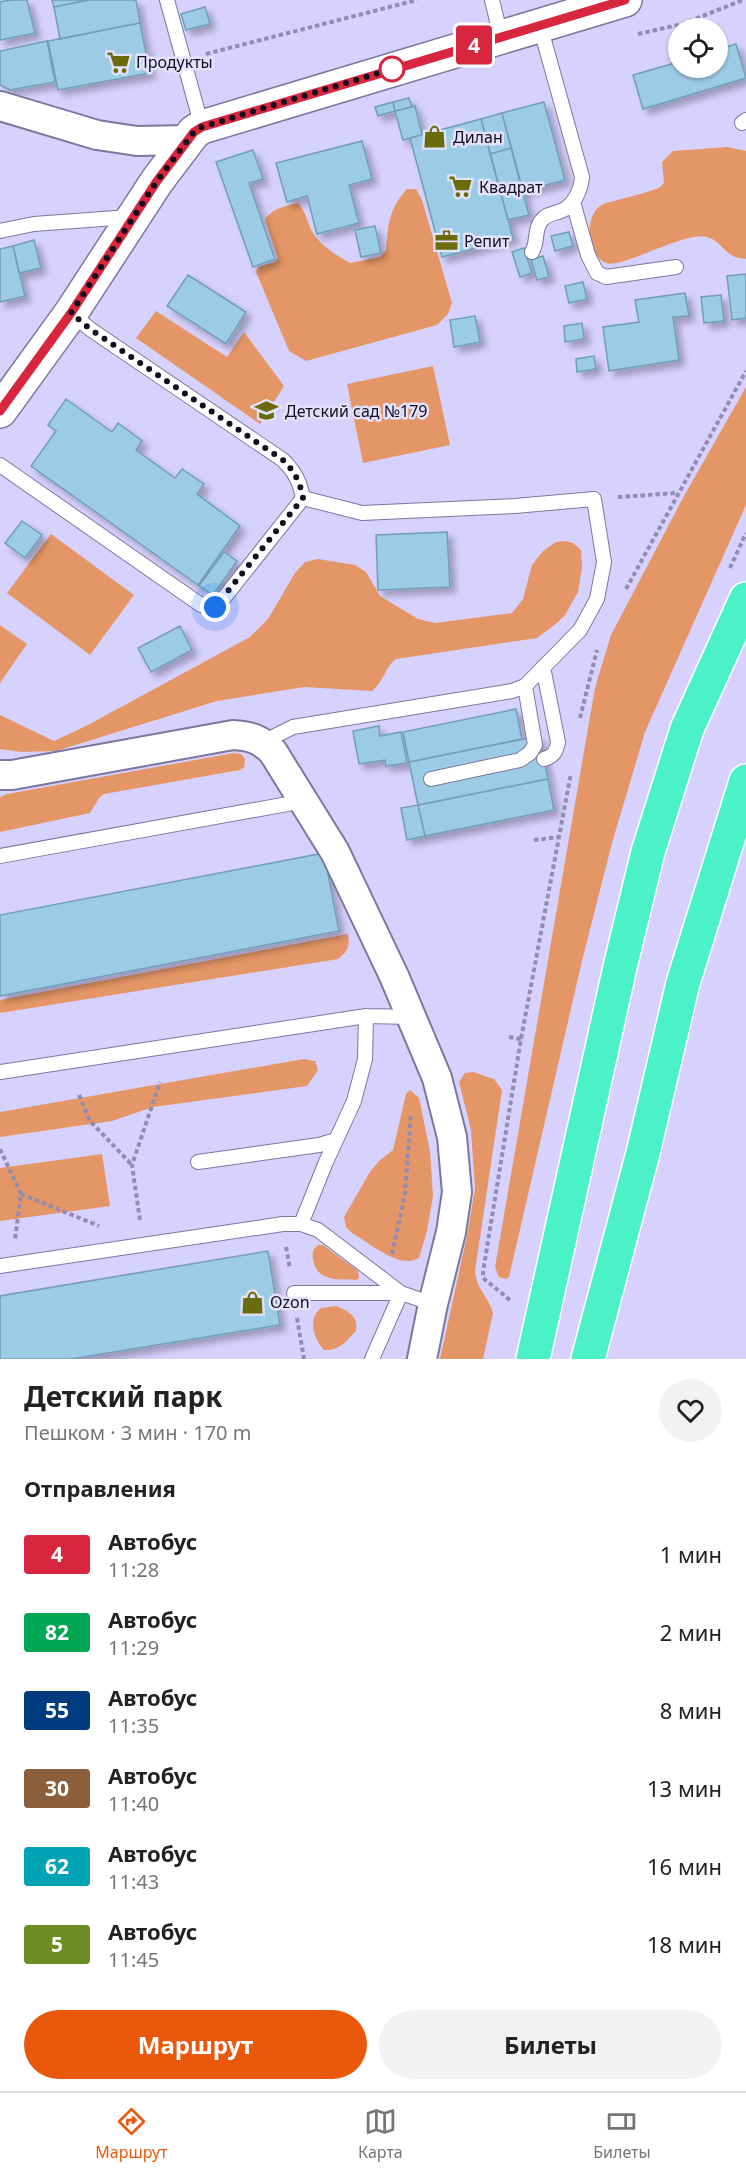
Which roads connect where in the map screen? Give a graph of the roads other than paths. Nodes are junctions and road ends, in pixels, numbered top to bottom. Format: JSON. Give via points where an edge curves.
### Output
{"nodes":[{"id":1,"x":167,"y":0,"type":"edge"},
{"id":2,"x":492,"y":0,"type":"edge"},
{"id":3,"x":625,"y":0,"type":"edge"},
{"id":4,"x":540,"y":26,"type":"junction"},
{"id":5,"x":501,"y":37,"type":"junction"},
{"id":6,"x":0,"y":106,"type":"edge"},
{"id":7,"x":194,"y":134,"type":"junction"},
{"id":8,"x":573,"y":202,"type":"junction"},
{"id":9,"x":134,"y":217,"type":"junction"},
{"id":10,"x":0,"y":231,"type":"edge"},
{"id":11,"x":532,"y":252,"type":"dead end"},
{"id":12,"x":676,"y":267,"type":"dead end"},
{"id":13,"x":71,"y":313,"type":"junction"},
{"id":14,"x":0,"y":411,"type":"edge"},
{"id":15,"x":0,"y":465,"type":"edge"},
{"id":16,"x":303,"y":498,"type":"junction"},
{"id":17,"x":746,"y":599,"type":"edge"},
{"id":18,"x":543,"y":668,"type":"junction"},
{"id":19,"x":525,"y":686,"type":"junction"},
{"id":20,"x":263,"y":742,"type":"junction"},
{"id":21,"x":543,"y":759,"type":"dead end"},
{"id":22,"x":0,"y":775,"type":"edge"},
{"id":23,"x":431,"y":779,"type":"dead end"},
{"id":24,"x":746,"y":781,"type":"edge"},
{"id":25,"x":304,"y":801,"type":"junction"},
{"id":26,"x":0,"y":856,"type":"edge"},
{"id":27,"x":366,"y":1016,"type":"junction"},
{"id":28,"x":412,"y":1017,"type":"junction"},
{"id":29,"x":0,"y":1072,"type":"edge"},
{"id":30,"x":336,"y":1140,"type":"junction"},
{"id":31,"x":198,"y":1162,"type":"dead end"},
{"id":32,"x":301,"y":1224,"type":"junction"},
{"id":33,"x":6,"y":1265,"type":"edge"},
{"id":34,"x":294,"y":1293,"type":"road end"},
{"id":35,"x":401,"y":1293,"type":"junction"},
{"id":36,"x":433,"y":1304,"type":"junction"},
{"id":37,"x":372,"y":1359,"type":"edge"},
{"id":38,"x":422,"y":1359,"type":"edge"},
{"id":39,"x":533,"y":1359,"type":"edge"},
{"id":40,"x":588,"y":1359,"type":"edge"}],
"edges":[{"from":1,"to":7,"type":"lane"},
{"from":2,"to":5,"type":"lane"},
{"from":3,"to":4,"type":"main road"},
{"from":4,"to":5,"type":"main road"},
{"from":4,"to":8,"type":"lane","via":[[582,177]]},
{"from":5,"to":7,"type":"main road"},
{"from":6,"to":7,"type":"street","via":[[97,135],[137,141]]},
{"from":7,"to":9,"type":"main road"},
{"from":8,"to":11,"type":"lane","via":[[564,210],[547,215],[537,226]]},
{"from":8,"to":12,"type":"lane","via":[[597,273],[606,277]]},
{"from":9,"to":10,"type":"lane","via":[[34,224]]},
{"from":9,"to":13,"type":"main road"},
{"from":13,"to":14,"type":"main road"},
{"from":13,"to":16,"type":"lane","via":[[283,460],[300,482]]},
{"from":15,"to":16,"type":"lane","via":[[208,607],[220,603]]},
{"from":16,"to":18,"type":"lane","via":[[362,513],[594,499],[604,562],[597,599],[580,630]]},
{"from":17,"to":39,"type":"highway","via":[[687,729],[648,852]]},
{"from":18,"to":19,"type":"lane"},
{"from":18,"to":21,"type":"lane","via":[[558,742],[556,752]]},
{"from":19,"to":20,"type":"lane","via":[[293,727]]},
{"from":19,"to":23,"type":"lane","via":[[535,746],[530,753],[520,760]]},
{"from":20,"to":22,"type":"street","via":[[233,735]]},
{"from":20,"to":25,"type":"street"},
{"from":24,"to":40,"type":"highway","via":[[683,983]]},
{"from":25,"to":26,"type":"lane"},
{"from":25,"to":28,"type":"street","via":[[335,852]]},
{"from":27,"to":28,"type":"lane"},
{"from":27,"to":29,"type":"lane"},
{"from":27,"to":30,"type":"lane","via":[[364,1059],[354,1101]]},
{"from":28,"to":36,"type":"street","via":[[437,1078],[452,1137],[457,1192]]},
{"from":30,"to":31,"type":"lane"},
{"from":30,"to":32,"type":"lane"},
{"from":32,"to":33,"type":"lane"},
{"from":32,"to":35,"type":"lane","via":[[318,1230]]},
{"from":34,"to":35,"type":"lane"},
{"from":35,"to":36,"type":"lane"},
{"from":35,"to":37,"type":"lane"},
{"from":36,"to":38,"type":"street"}]}
